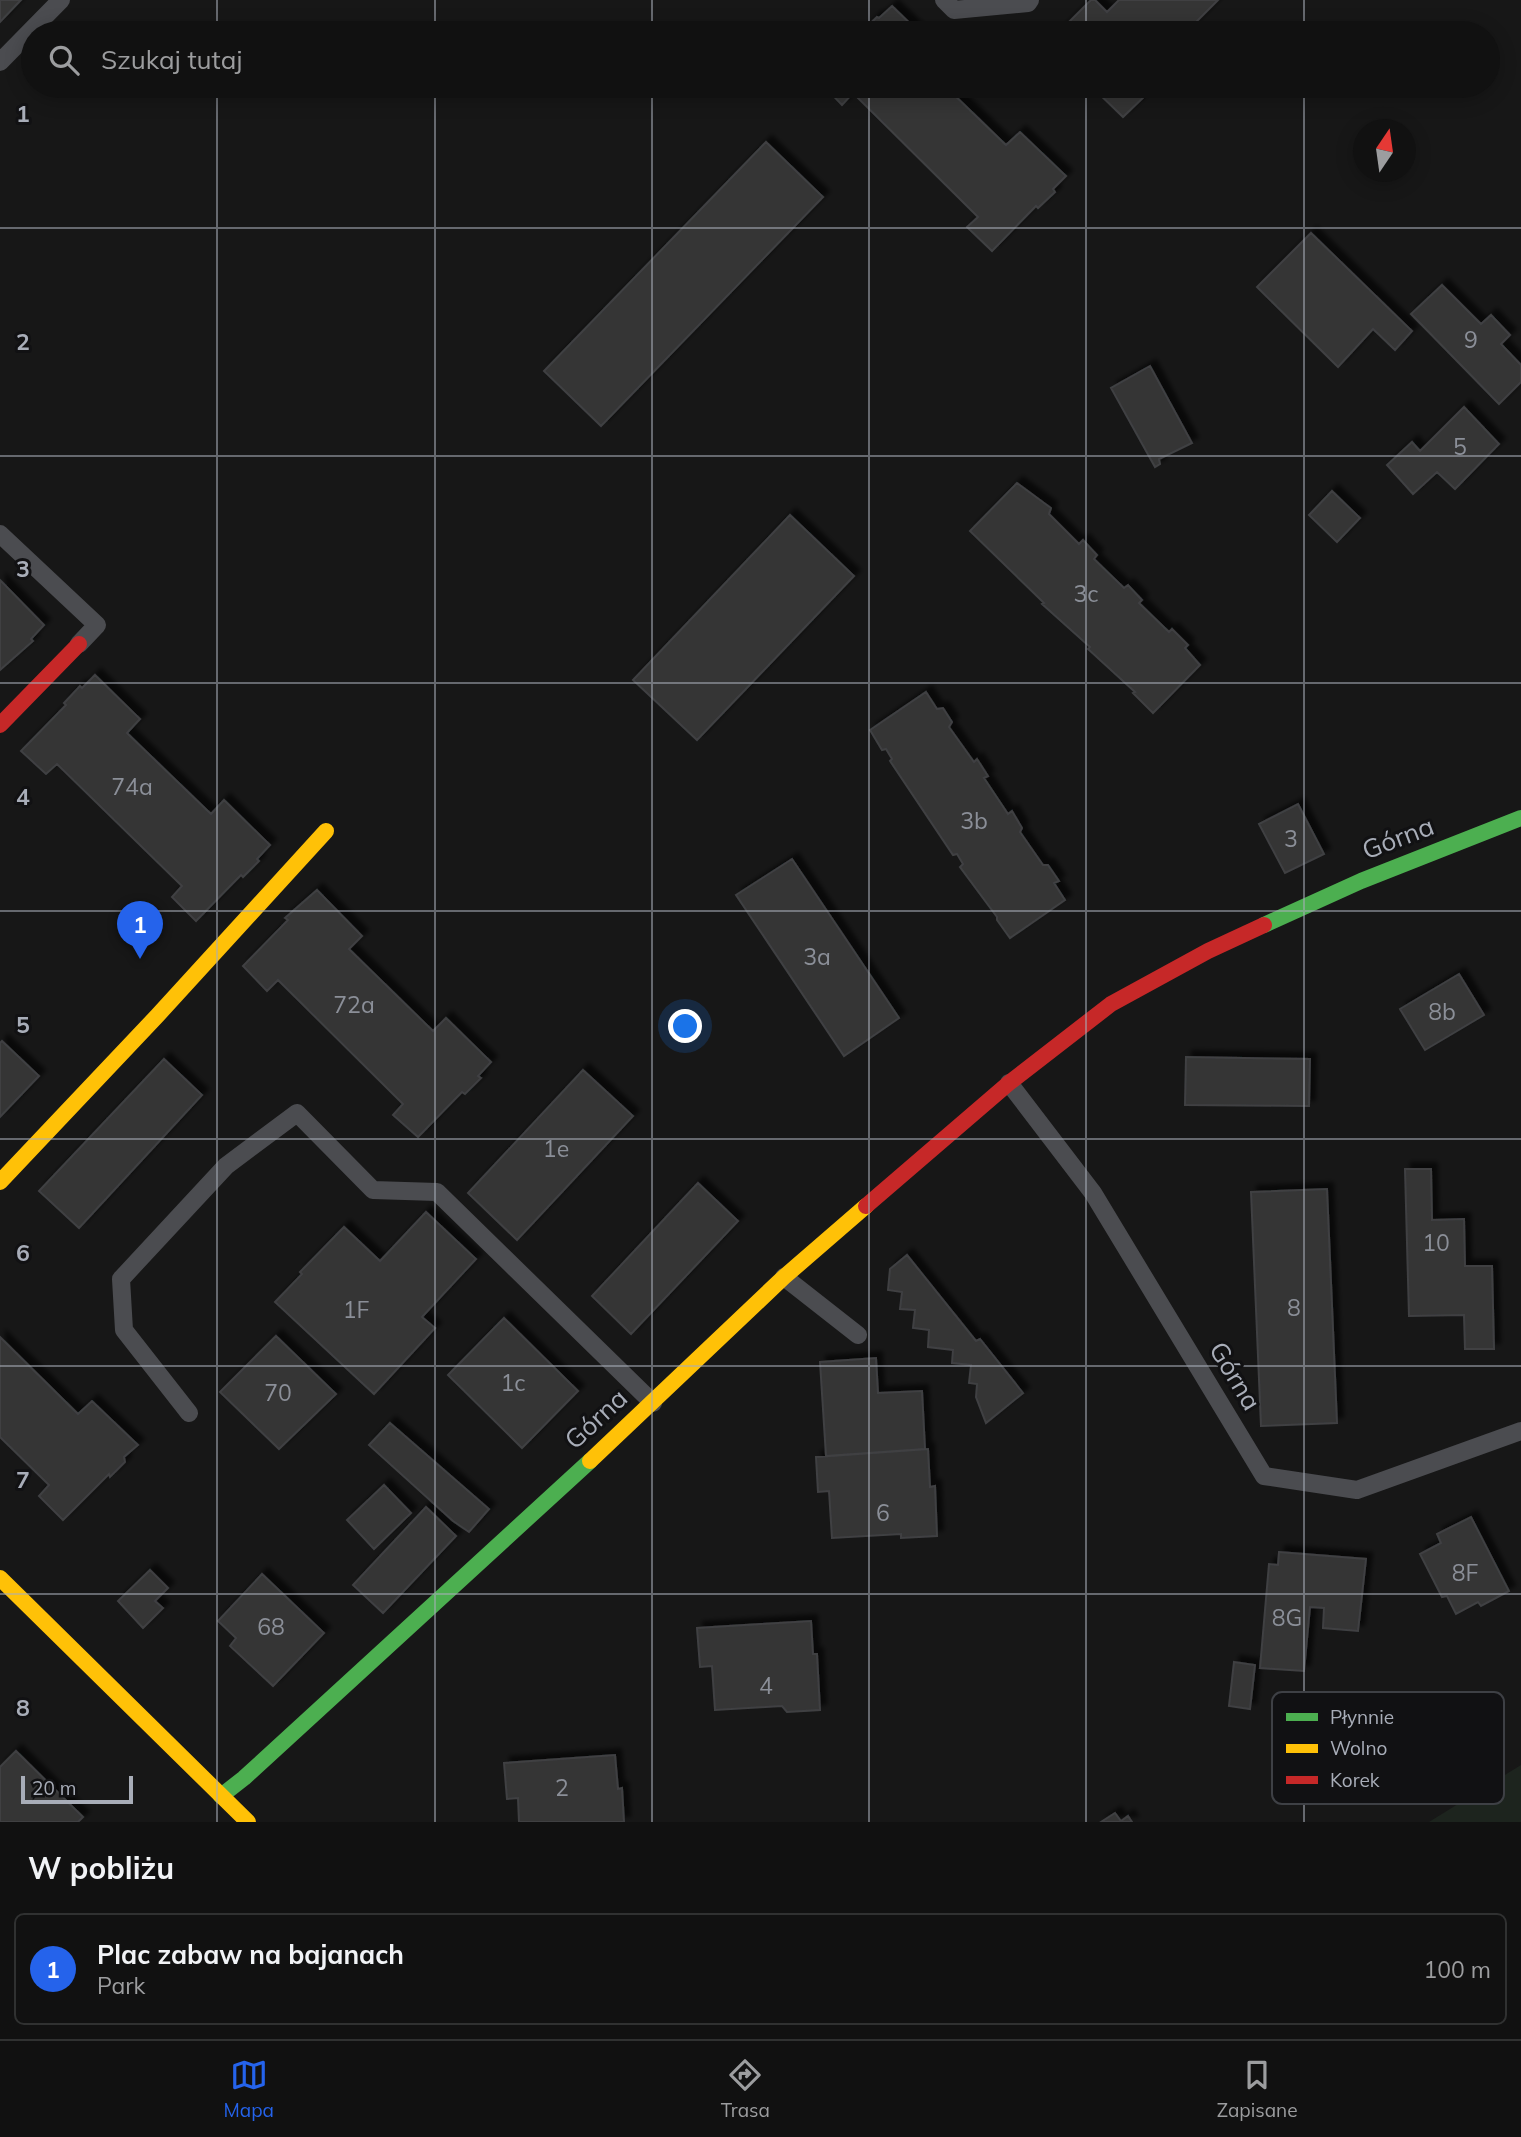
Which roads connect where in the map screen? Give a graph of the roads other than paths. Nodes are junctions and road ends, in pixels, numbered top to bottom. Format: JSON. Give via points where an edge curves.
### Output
{"nodes":[{"id":1,"x":61,"y":0,"type":"edge"},
{"id":2,"x":944,"y":0,"type":"edge"},
{"id":3,"x":1030,"y":0,"type":"edge"},
{"id":4,"x":40,"y":21,"type":"edge"},
{"id":5,"x":21,"y":41,"type":"edge"},
{"id":6,"x":0,"y":62,"type":"edge"},
{"id":7,"x":0,"y":534,"type":"edge"},
{"id":8,"x":79,"y":644,"type":"joint"},
{"id":9,"x":0,"y":725,"type":"edge"},
{"id":10,"x":1521,"y":818,"type":"edge"},
{"id":11,"x":326,"y":831,"type":"dead end"},
{"id":12,"x":1009,"y":1083,"type":"junction"},
{"id":13,"x":0,"y":1182,"type":"edge"},
{"id":14,"x":784,"y":1277,"type":"junction"},
{"id":15,"x":858,"y":1335,"type":"dead end"},
{"id":16,"x":653,"y":1403,"type":"junction"},
{"id":17,"x":189,"y":1413,"type":"dead end"},
{"id":18,"x":1521,"y":1431,"type":"edge"},
{"id":19,"x":0,"y":1578,"type":"edge"},
{"id":20,"x":221,"y":1796,"type":"junction"},
{"id":21,"x":248,"y":1822,"type":"edge"}],
"edges":[{"from":1,"to":4,"type":"lane"},
{"from":2,"to":3,"type":"lane","via":[[954,10]]},
{"from":5,"to":6,"type":"lane"},
{"from":7,"to":8,"type":"lane","via":[[97,625]]},
{"from":8,"to":9,"type":"street"},
{"from":10,"to":12,"type":"street","name":"Górna","via":[[1361,881],[1208,951],[1111,1004]]},
{"from":11,"to":13,"type":"street"},
{"from":12,"to":14,"type":"street","name":"Górna"},
{"from":12,"to":18,"type":"lane","name":"Górna","via":[[1093,1193],[1264,1476],[1357,1490]]},
{"from":14,"to":15,"type":"lane"},
{"from":14,"to":16,"type":"street","name":"Górna"},
{"from":16,"to":17,"type":"lane","via":[[436,1192],[373,1190],[297,1113],[226,1166],[121,1279],[124,1330]]},
{"from":16,"to":20,"type":"street","name":"Górna"},
{"from":19,"to":20,"type":"street"},
{"from":20,"to":21,"type":"street"}]}
